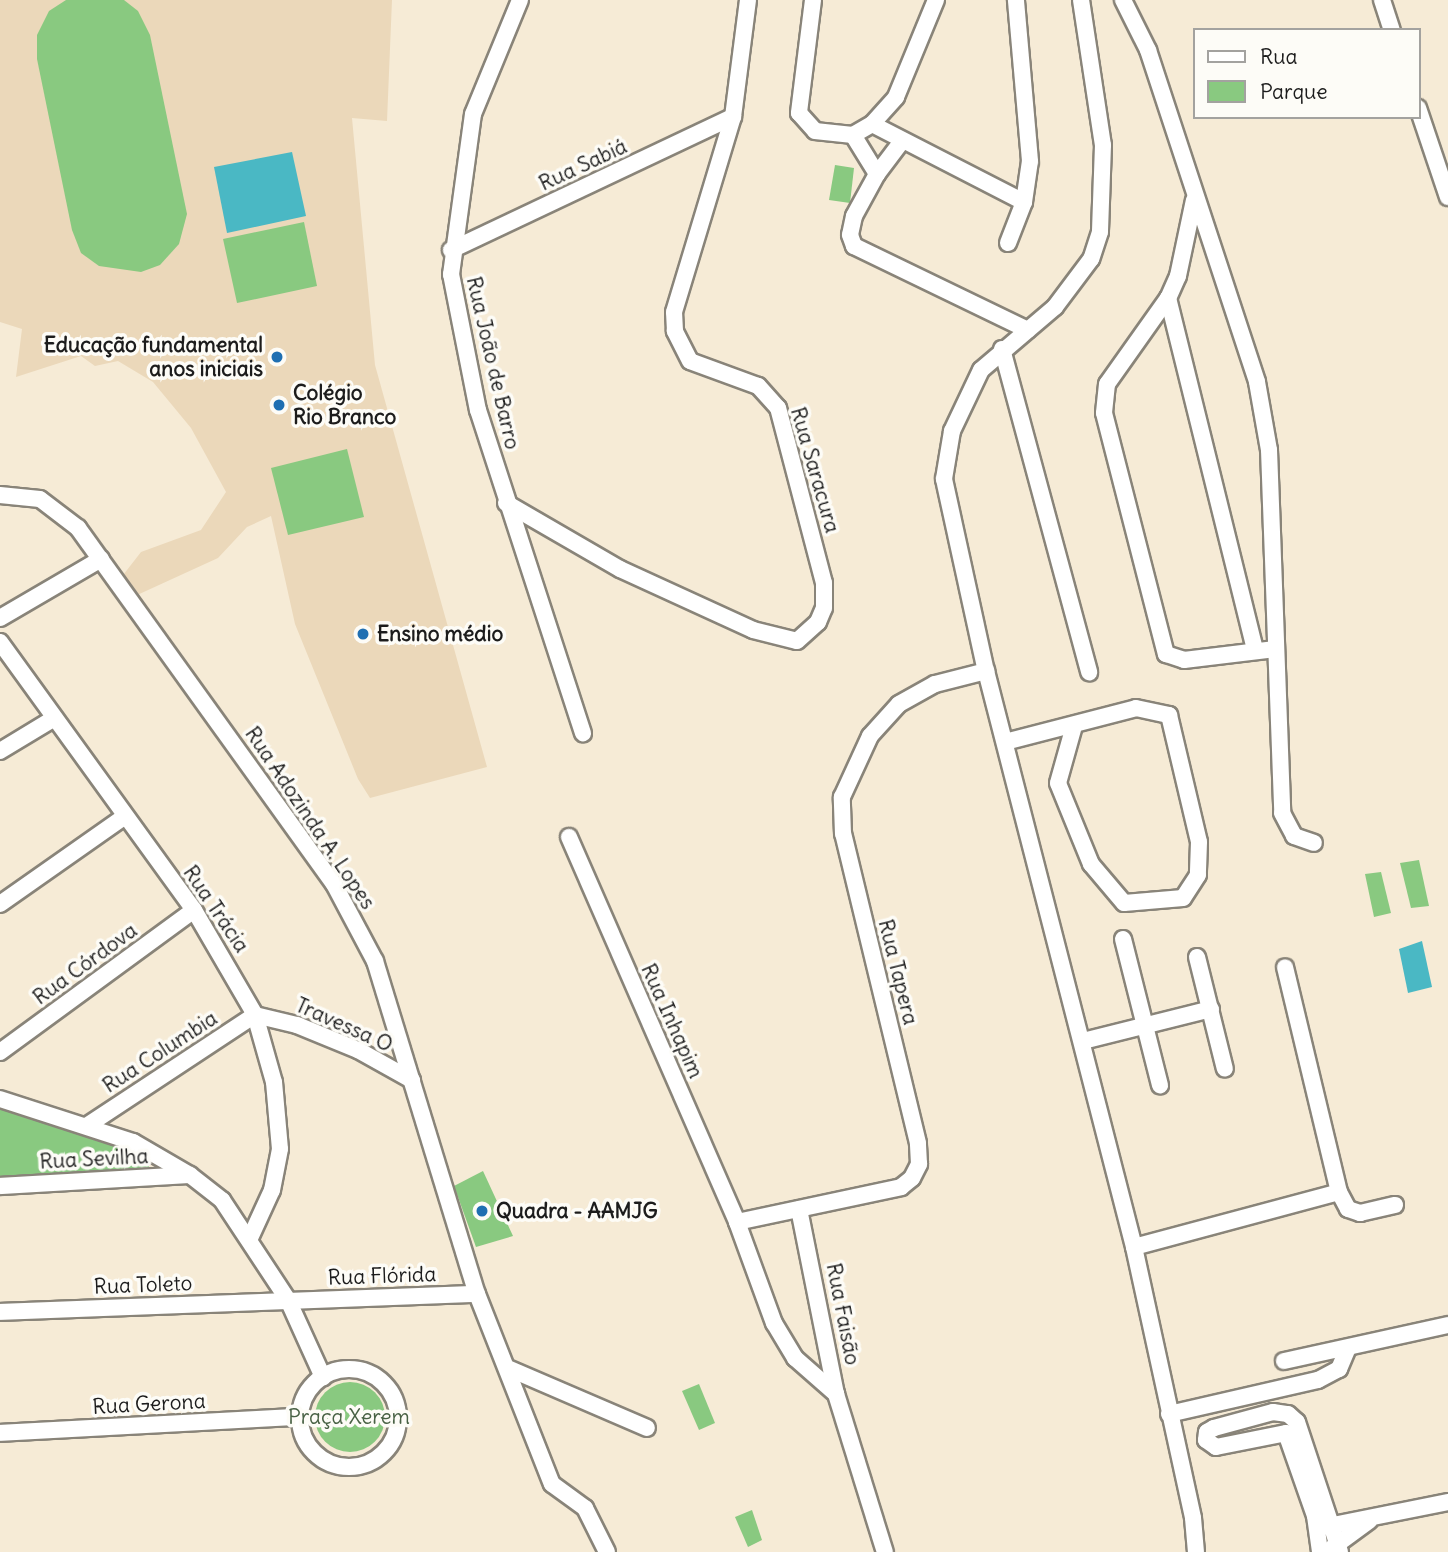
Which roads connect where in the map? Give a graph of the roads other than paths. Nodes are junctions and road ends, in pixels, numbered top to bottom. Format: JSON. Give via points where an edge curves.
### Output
{"nodes":[{"id":1,"x":520,"y":0,"type":"edge"},
{"id":2,"x":748,"y":0,"type":"edge"},
{"id":3,"x":813,"y":0,"type":"edge"},
{"id":4,"x":936,"y":0,"type":"edge"},
{"id":5,"x":1016,"y":0,"type":"edge"},
{"id":6,"x":1081,"y":0,"type":"edge"},
{"id":7,"x":1124,"y":0,"type":"edge"},
{"id":8,"x":1382,"y":0,"type":"edge"},
{"id":9,"x":1391,"y":28,"type":"edge"},
{"id":10,"x":1420,"y":114,"type":"edge"},
{"id":11,"x":733,"y":117,"type":"junction"},
{"id":12,"x":872,"y":124,"type":"junction"},
{"id":13,"x":853,"y":135,"type":"junction"},
{"id":14,"x":902,"y":141,"type":"junction"},
{"id":15,"x":877,"y":174,"type":"junction"},
{"id":16,"x":1195,"y":194,"type":"junction"},
{"id":17,"x":1448,"y":197,"type":"edge"},
{"id":18,"x":1024,"y":202,"type":"junction"},
{"id":19,"x":1008,"y":243,"type":"dead end"},
{"id":20,"x":451,"y":250,"type":"junction"},
{"id":21,"x":1168,"y":298,"type":"junction"},
{"id":22,"x":1028,"y":330,"type":"junction"},
{"id":23,"x":1002,"y":349,"type":"junction"},
{"id":24,"x":0,"y":495,"type":"edge"},
{"id":25,"x":506,"y":503,"type":"junction"},
{"id":26,"x":101,"y":559,"type":"junction"},
{"id":27,"x":0,"y":618,"type":"edge"},
{"id":28,"x":0,"y":642,"type":"edge"},
{"id":29,"x":1275,"y":649,"type":"junction"},
{"id":30,"x":1255,"y":650,"type":"junction"},
{"id":31,"x":986,"y":671,"type":"junction"},
{"id":32,"x":1089,"y":672,"type":"dead end"},
{"id":33,"x":53,"y":719,"type":"junction"},
{"id":34,"x":1074,"y":726,"type":"junction"},
{"id":35,"x":583,"y":733,"type":"dead end"},
{"id":36,"x":1005,"y":742,"type":"junction"},
{"id":37,"x":0,"y":751,"type":"edge"},
{"id":38,"x":124,"y":817,"type":"junction"},
{"id":39,"x":569,"y":837,"type":"dead end"},
{"id":40,"x":1314,"y":843,"type":"dead end"},
{"id":41,"x":0,"y":904,"type":"edge"},
{"id":42,"x":194,"y":910,"type":"junction"},
{"id":43,"x":1123,"y":939,"type":"dead end"},
{"id":44,"x":1197,"y":957,"type":"dead end"},
{"id":45,"x":1285,"y":967,"type":"dead end"},
{"id":46,"x":1211,"y":1009,"type":"junction"},
{"id":47,"x":255,"y":1015,"type":"junction"},
{"id":48,"x":1144,"y":1024,"type":"junction"},
{"id":49,"x":1083,"y":1041,"type":"junction"},
{"id":50,"x":0,"y":1052,"type":"edge"},
{"id":51,"x":1225,"y":1069,"type":"dead end"},
{"id":52,"x":412,"y":1080,"type":"junction"},
{"id":53,"x":1160,"y":1085,"type":"dead end"},
{"id":54,"x":0,"y":1099,"type":"edge"},
{"id":55,"x":88,"y":1125,"type":"junction"},
{"id":56,"x":190,"y":1175,"type":"junction"},
{"id":57,"x":0,"y":1186,"type":"edge"},
{"id":58,"x":1339,"y":1192,"type":"junction"},
{"id":59,"x":1395,"y":1206,"type":"dead end"},
{"id":60,"x":799,"y":1209,"type":"junction"},
{"id":61,"x":737,"y":1222,"type":"junction"},
{"id":62,"x":250,"y":1238,"type":"junction"},
{"id":63,"x":1134,"y":1247,"type":"junction"},
{"id":64,"x":477,"y":1294,"type":"junction"},
{"id":65,"x":288,"y":1300,"type":"junction"},
{"id":66,"x":0,"y":1312,"type":"edge"},
{"id":67,"x":1448,"y":1325,"type":"edge"},
{"id":68,"x":1347,"y":1350,"type":"junction"},
{"id":69,"x":1284,"y":1361,"type":"dead end"},
{"id":70,"x":510,"y":1369,"type":"junction"},
{"id":71,"x":323,"y":1377,"type":"junction"},
{"id":72,"x":836,"y":1394,"type":"junction"},
{"id":73,"x":1169,"y":1414,"type":"junction"},
{"id":74,"x":300,"y":1417,"type":"junction"},
{"id":75,"x":1222,"y":1426,"type":"junction"},
{"id":76,"x":647,"y":1429,"type":"dead end"},
{"id":77,"x":0,"y":1433,"type":"edge"},
{"id":78,"x":1206,"y":1440,"type":"junction"},
{"id":79,"x":1227,"y":1445,"type":"junction"},
{"id":80,"x":1177,"y":1446,"type":"junction"},
{"id":81,"x":1448,"y":1502,"type":"edge"},
{"id":82,"x":1368,"y":1521,"type":"junction"},
{"id":83,"x":1324,"y":1526,"type":"junction"},
{"id":84,"x":1340,"y":1549,"type":"edge"},
{"id":85,"x":1320,"y":1550,"type":"edge"},
{"id":86,"x":607,"y":1552,"type":"edge"},
{"id":87,"x":885,"y":1552,"type":"edge"},
{"id":88,"x":1196,"y":1552,"type":"edge"}],
"edges":[{"from":1,"to":20,"type":"street","name":"Rua João de Barro","via":[[478,96]]},
{"from":2,"to":11,"type":"street","name":"Rua Saracura"},
{"from":3,"to":13,"type":"street","via":[[799,113],[815,131]]},
{"from":4,"to":12,"type":"street","via":[[910,70],[896,97]]},
{"from":5,"to":18,"type":"street","via":[[1030,133]]},
{"from":6,"to":22,"type":"street","via":[[1103,145],[1100,232],[1075,284]]},
{"from":7,"to":16,"type":"street","via":[[1148,50]]},
{"from":8,"to":9,"type":"street"},
{"from":10,"to":17,"type":"street"},
{"from":11,"to":20,"type":"street","name":"Rua Sabiá"},
{"from":11,"to":25,"type":"street","name":"Rua Saracura","via":[[674,312],[675,331],[690,361],[758,386],[778,408],[824,583],[818,622],[797,641],[753,630],[620,569]]},
{"from":12,"to":13,"type":"street"},
{"from":12,"to":14,"type":"street"},
{"from":13,"to":15,"type":"street"},
{"from":14,"to":15,"type":"street"},
{"from":14,"to":18,"type":"street"},
{"from":15,"to":22,"type":"street","via":[[851,225],[854,246]]},
{"from":16,"to":21,"type":"street","via":[[1187,245]]},
{"from":16,"to":29,"type":"street","via":[[1263,405],[1269,450]]},
{"from":18,"to":19,"type":"street"},
{"from":20,"to":25,"type":"street","name":"Rua João de Barro","via":[[453,299],[464,350]]},
{"from":21,"to":30,"type":"street"},
{"from":21,"to":30,"type":"street","via":[[1107,384],[1102,402],[1151,603],[1163,649],[1174,658]]},
{"from":22,"to":23,"type":"street"},
{"from":23,"to":31,"type":"street","via":[[981,370],[959,410],[944,479]]},
{"from":23,"to":32,"type":"street"},
{"from":24,"to":26,"type":"street","name":"Rua Adozinda A. Lopes","via":[[40,499],[57,509]]},
{"from":25,"to":35,"type":"street","name":"Rua João de Barro"},
{"from":26,"to":27,"type":"street"},
{"from":26,"to":52,"type":"street","name":"Rua Adozinda A. Lopes","via":[[334,884],[375,961]]},
{"from":28,"to":33,"type":"street","name":"Rua Trácia"},
{"from":29,"to":30,"type":"street"},
{"from":29,"to":40,"type":"street","via":[[1282,813],[1293,836]]},
{"from":31,"to":36,"type":"street"},
{"from":31,"to":60,"type":"street","name":"Rua Tapera","via":[[935,684],[899,704],[870,736],[842,797],[843,834],[918,1143],[919,1164],[901,1187]]},
{"from":33,"to":37,"type":"street"},
{"from":33,"to":38,"type":"street","name":"Rua Trácia"},
{"from":34,"to":34,"type":"street","via":[[1058,783],[1091,864],[1124,903],[1183,898],[1198,875],[1199,842],[1168,715],[1136,708]]},
{"from":34,"to":36,"type":"street"},
{"from":36,"to":49,"type":"street"},
{"from":38,"to":41,"type":"street"},
{"from":38,"to":42,"type":"street","name":"Rua Trácia"},
{"from":39,"to":61,"type":"street","name":"Rua Inhapim"},
{"from":42,"to":47,"type":"street","name":"Rua Trácia"},
{"from":42,"to":50,"type":"street","name":"Rua Córdova"},
{"from":43,"to":48,"type":"street"},
{"from":44,"to":46,"type":"street"},
{"from":45,"to":58,"type":"street"},
{"from":46,"to":48,"type":"street"},
{"from":46,"to":51,"type":"street"},
{"from":47,"to":52,"type":"street","name":"Travessa O","via":[[297,1025],[358,1050]]},
{"from":47,"to":55,"type":"street","name":"Rua Columbia"},
{"from":47,"to":62,"type":"street","name":"Rua Trácia","via":[[274,1082],[280,1149],[272,1190]]},
{"from":48,"to":49,"type":"street"},
{"from":48,"to":53,"type":"street"},
{"from":49,"to":63,"type":"street"},
{"from":52,"to":64,"type":"street","name":"Rua Adozinda A. Lopes"},
{"from":54,"to":55,"type":"street"},
{"from":55,"to":56,"type":"street","via":[[133,1142]]},
{"from":56,"to":57,"type":"street","name":"Rua Sevilha"},
{"from":56,"to":62,"type":"street","via":[[222,1200]]},
{"from":58,"to":59,"type":"street","via":[[1348,1209],[1360,1213]]},
{"from":58,"to":63,"type":"street"},
{"from":60,"to":61,"type":"street","name":"Rua Tapera"},
{"from":60,"to":72,"type":"street","name":"Rua Faisão"},
{"from":61,"to":72,"type":"street","name":"Rua Faisão","via":[[783,1341],[814,1378]]},
{"from":62,"to":65,"type":"street"},
{"from":63,"to":73,"type":"street"},
{"from":64,"to":65,"type":"street","name":"Rua Flórida"},
{"from":64,"to":70,"type":"street","name":"Rua Adozinda A. Lopes"},
{"from":65,"to":66,"type":"street","name":"Rua Toleto"},
{"from":65,"to":71,"type":"street"},
{"from":67,"to":68,"type":"street"},
{"from":68,"to":69,"type":"street"},
{"from":68,"to":73,"type":"street","via":[[1339,1369],[1318,1380]]},
{"from":70,"to":76,"type":"street"},
{"from":70,"to":86,"type":"street","name":"Rua Adozinda A. Lopes","via":[[552,1484],[585,1508]]},
{"from":71,"to":74,"type":"street","via":[[303,1401]]},
{"from":71,"to":74,"type":"street","via":[[354,1370],[383,1383],[398,1411],[392,1443],[368,1464],[335,1466],[309,1448]]},
{"from":72,"to":87,"type":"street"},
{"from":73,"to":80,"type":"street"},
{"from":74,"to":77,"type":"street","name":"Rua Gerona"},
{"from":75,"to":78,"type":"street","via":[[1207,1432]]},
{"from":75,"to":79,"type":"street"},
{"from":75,"to":83,"type":"street","via":[[1273,1412],[1289,1414],[1297,1422]]},
{"from":78,"to":79,"type":"street","via":[[1216,1447]]},
{"from":78,"to":80,"type":"street"},
{"from":79,"to":83,"type":"street","via":[[1286,1433]]},
{"from":80,"to":88,"type":"street"},
{"from":81,"to":82,"type":"street"},
{"from":82,"to":83,"type":"street"},
{"from":82,"to":84,"type":"street"},
{"from":83,"to":84,"type":"street"},
{"from":83,"to":85,"type":"street"},
{"from":84,"to":85,"type":"street"}]}
